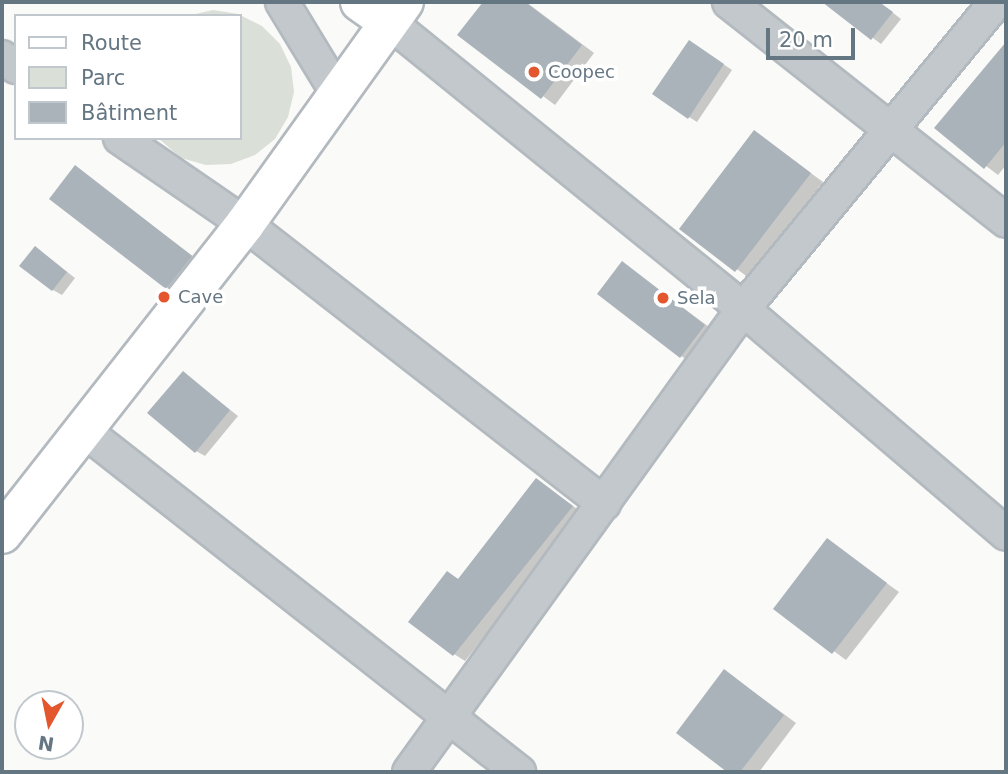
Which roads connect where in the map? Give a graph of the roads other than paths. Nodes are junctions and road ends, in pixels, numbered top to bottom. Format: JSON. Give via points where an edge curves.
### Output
{"nodes":[{"id":1,"x":282,"y":2,"type":"edge"},
{"id":2,"x":729,"y":2,"type":"edge"},
{"id":3,"x":996,"y":2,"type":"edge"},
{"id":4,"x":384,"y":8,"type":"edge"},
{"id":5,"x":338,"y":94,"type":"junction"},
{"id":6,"x":889,"y":127,"type":"junction"},
{"id":7,"x":123,"y":140,"type":"edge"},
{"id":8,"x":1006,"y":221,"type":"edge"},
{"id":9,"x":245,"y":224,"type":"junction"},
{"id":10,"x":743,"y":309,"type":"junction"},
{"id":11,"x":86,"y":432,"type":"junction"},
{"id":12,"x":604,"y":503,"type":"junction"},
{"id":13,"x":6,"y":525,"type":"edge"},
{"id":14,"x":1006,"y":534,"type":"edge"},
{"id":15,"x":451,"y":717,"type":"junction"},
{"id":16,"x":409,"y":772,"type":"edge"},
{"id":17,"x":519,"y":772,"type":"edge"}],
"edges":[{"from":1,"to":5,"type":"street"},
{"from":2,"to":6,"type":"street"},
{"from":3,"to":6,"type":"street"},
{"from":4,"to":5,"type":"street"},
{"from":4,"to":10,"type":"street"},
{"from":5,"to":9,"type":"street"},
{"from":6,"to":8,"type":"street"},
{"from":6,"to":10,"type":"street"},
{"from":7,"to":9,"type":"street"},
{"from":9,"to":11,"type":"street"},
{"from":9,"to":12,"type":"street"},
{"from":10,"to":12,"type":"street"},
{"from":10,"to":14,"type":"street"},
{"from":11,"to":13,"type":"street"},
{"from":11,"to":15,"type":"street"},
{"from":12,"to":15,"type":"street"},
{"from":15,"to":16,"type":"street"},
{"from":15,"to":17,"type":"street"}]}
